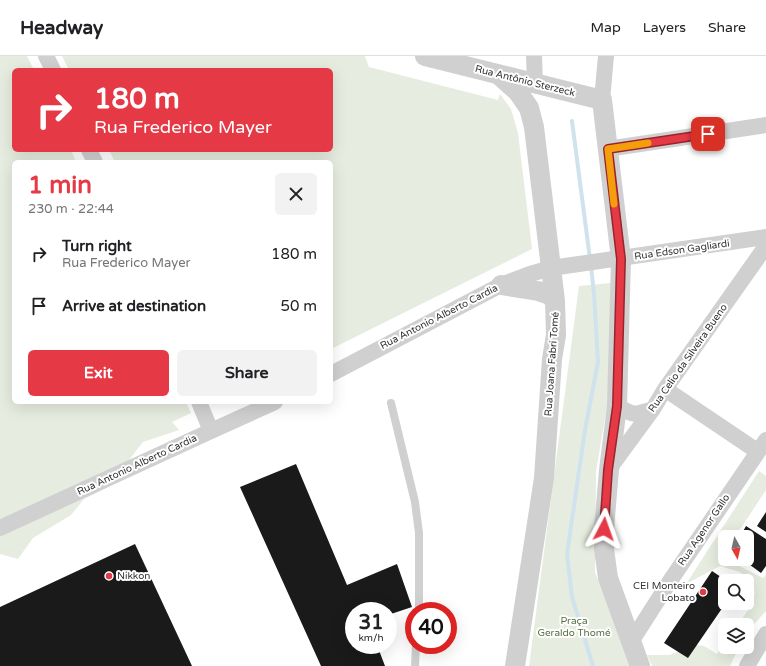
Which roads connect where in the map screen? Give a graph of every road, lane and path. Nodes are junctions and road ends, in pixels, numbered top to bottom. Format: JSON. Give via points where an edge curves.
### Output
{"nodes":[{"id":1,"x":46,"y":56,"type":"edge"},
{"id":2,"x":425,"y":56,"type":"edge"},
{"id":3,"x":534,"y":56,"type":"edge"},
{"id":4,"x":606,"y":56,"type":"edge"},
{"id":5,"x":52,"y":68,"type":"edge"},
{"id":6,"x":498,"y":74,"type":"junction"},
{"id":7,"x":535,"y":84,"type":"junction"},
{"id":8,"x":602,"y":100,"type":"junction"},
{"id":9,"x":766,"y":125,"type":"edge"},
{"id":10,"x":608,"y":149,"type":"junction"},
{"id":11,"x":766,"y":237,"type":"edge"},
{"id":12,"x":766,"y":246,"type":"edge"},
{"id":13,"x":615,"y":259,"type":"junction"},
{"id":14,"x":551,"y":268,"type":"junction"},
{"id":15,"x":501,"y":285,"type":"junction"},
{"id":16,"x":555,"y":301,"type":"junction"},
{"id":17,"x":333,"y":373,"type":"edge"},
{"id":18,"x":665,"y":389,"type":"junction"},
{"id":19,"x":391,"y":403,"type":"dead end"},
{"id":20,"x":200,"y":404,"type":"edge"},
{"id":21,"x":271,"y":404,"type":"edge"},
{"id":22,"x":617,"y":406,"type":"junction"},
{"id":23,"x":653,"y":409,"type":"junction"},
{"id":24,"x":211,"y":431,"type":"junction"},
{"id":25,"x":762,"y":445,"type":"edge"},
{"id":26,"x":608,"y":470,"type":"junction"},
{"id":27,"x":0,"y":528,"type":"edge"},
{"id":28,"x":418,"y":602,"type":"edge"},
{"id":29,"x":766,"y":634,"type":"edge"},
{"id":30,"x":632,"y":642,"type":"junction"},
{"id":31,"x":416,"y":654,"type":"edge"},
{"id":32,"x":415,"y":666,"type":"edge"},
{"id":33,"x":515,"y":666,"type":"edge"},
{"id":34,"x":640,"y":666,"type":"edge"},
{"id":35,"x":747,"y":666,"type":"edge"}],
"edges":[{"from":1,"to":5,"type":"street"},
{"from":2,"to":6,"type":"street","name":"Rua Antônio Sterzeck"},
{"from":3,"to":7,"type":"street"},
{"from":4,"to":8,"type":"street"},
{"from":6,"to":7,"type":"street","name":"Rua Antônio Sterzeck"},
{"from":6,"to":14,"type":"street","name":"Rua Joana Fabri Tomé","via":[[518,92],[529,108],[534,127]]},
{"from":7,"to":8,"type":"street","name":"Rua Antônio Sterzeck"},
{"from":8,"to":10,"type":"street"},
{"from":9,"to":10,"type":"street"},
{"from":10,"to":13,"type":"street"},
{"from":11,"to":13,"type":"street","name":"Rua Edson Gagliardi"},
{"from":12,"to":18,"type":"street","name":"Rua Celio da Silveira Bueno"},
{"from":13,"to":14,"type":"street","name":"Rua Edson Gagliardi"},
{"from":13,"to":22,"type":"street"},
{"from":14,"to":15,"type":"street","name":"Rua Antonio Alberto Cardia"},
{"from":14,"to":16,"type":"street","name":"Rua Joana Fabri Tomé"},
{"from":15,"to":16,"type":"street","via":[[538,291],[550,295]]},
{"from":15,"to":17,"type":"street","name":"Rua Antonio Alberto Cardia"},
{"from":16,"to":33,"type":"street","name":"Rua Joana Fabri Tomé","via":[[556,335],[544,478]]},
{"from":18,"to":23,"type":"street","name":"Rua Celio da Silveira Bueno"},
{"from":18,"to":25,"type":"street"},
{"from":19,"to":28,"type":"lane","via":[[415,502],[419,534]]},
{"from":20,"to":24,"type":"street"},
{"from":21,"to":24,"type":"street","name":"Rua Antonio Alberto Cardia"},
{"from":22,"to":23,"type":"street","via":[[634,414]]},
{"from":22,"to":26,"type":"street"},
{"from":23,"to":26,"type":"street","name":"Rua Celio da Silveira Bueno"},
{"from":24,"to":27,"type":"street","name":"Rua Antonio Alberto Cardia"},
{"from":25,"to":30,"type":"street","name":"Rua Agenor Gallo"},
{"from":26,"to":30,"type":"street","via":[[604,549],[608,578]]},
{"from":29,"to":35,"type":"street"},
{"from":30,"to":34,"type":"street"},
{"from":31,"to":32,"type":"lane"}]}
